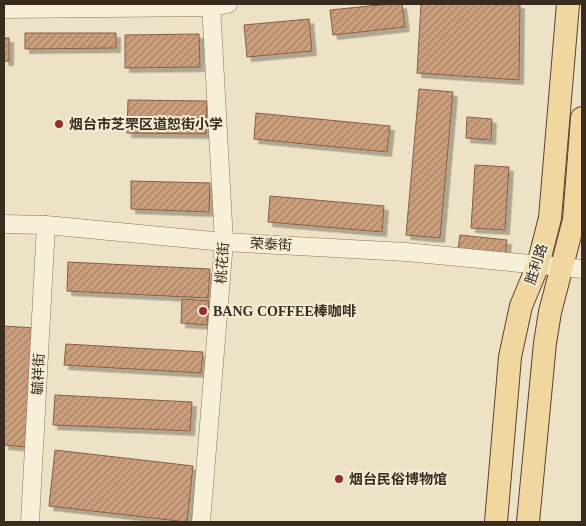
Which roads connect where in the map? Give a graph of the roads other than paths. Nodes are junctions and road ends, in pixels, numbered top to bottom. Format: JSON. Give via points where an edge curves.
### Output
{"nodes":[{"id":1,"x":568,"y":4,"type":"edge"},
{"id":2,"x":217,"y":5,"type":"edge"},
{"id":3,"x":4,"y":9,"type":"edge"},
{"id":4,"x":582,"y":118,"type":"edge"},
{"id":5,"x":4,"y":224,"type":"edge"},
{"id":6,"x":46,"y":225,"type":"junction"},
{"id":7,"x":224,"y":242,"type":"junction"},
{"id":8,"x":538,"y":265,"type":"junction"},
{"id":9,"x":572,"y":268,"type":"edge"},
{"id":10,"x":30,"y":522,"type":"edge"},
{"id":11,"x":201,"y":522,"type":"edge"},
{"id":12,"x":496,"y":522,"type":"edge"},
{"id":13,"x":528,"y":522,"type":"edge"}],
"edges":[{"from":1,"to":8,"type":"main road","name":"胜利路","via":[[550,218]]},
{"from":2,"to":3,"type":"street"},
{"from":2,"to":7,"type":"street","name":"桃花街"},
{"from":4,"to":9,"type":"main road","name":"胜利路"},
{"from":5,"to":6,"type":"street","name":"荣泰街"},
{"from":6,"to":7,"type":"street","name":"荣泰街"},
{"from":6,"to":10,"type":"street","name":"毓祥街"},
{"from":7,"to":8,"type":"street","name":"荣泰街","via":[[406,252]]},
{"from":7,"to":11,"type":"street","name":"桃花街"},
{"from":8,"to":9,"type":"street","name":"荣泰街"},
{"from":8,"to":12,"type":"main road","name":"胜利路","via":[[521,306],[510,357]]},
{"from":9,"to":13,"type":"main road","name":"胜利路","via":[[550,312]]}]}
